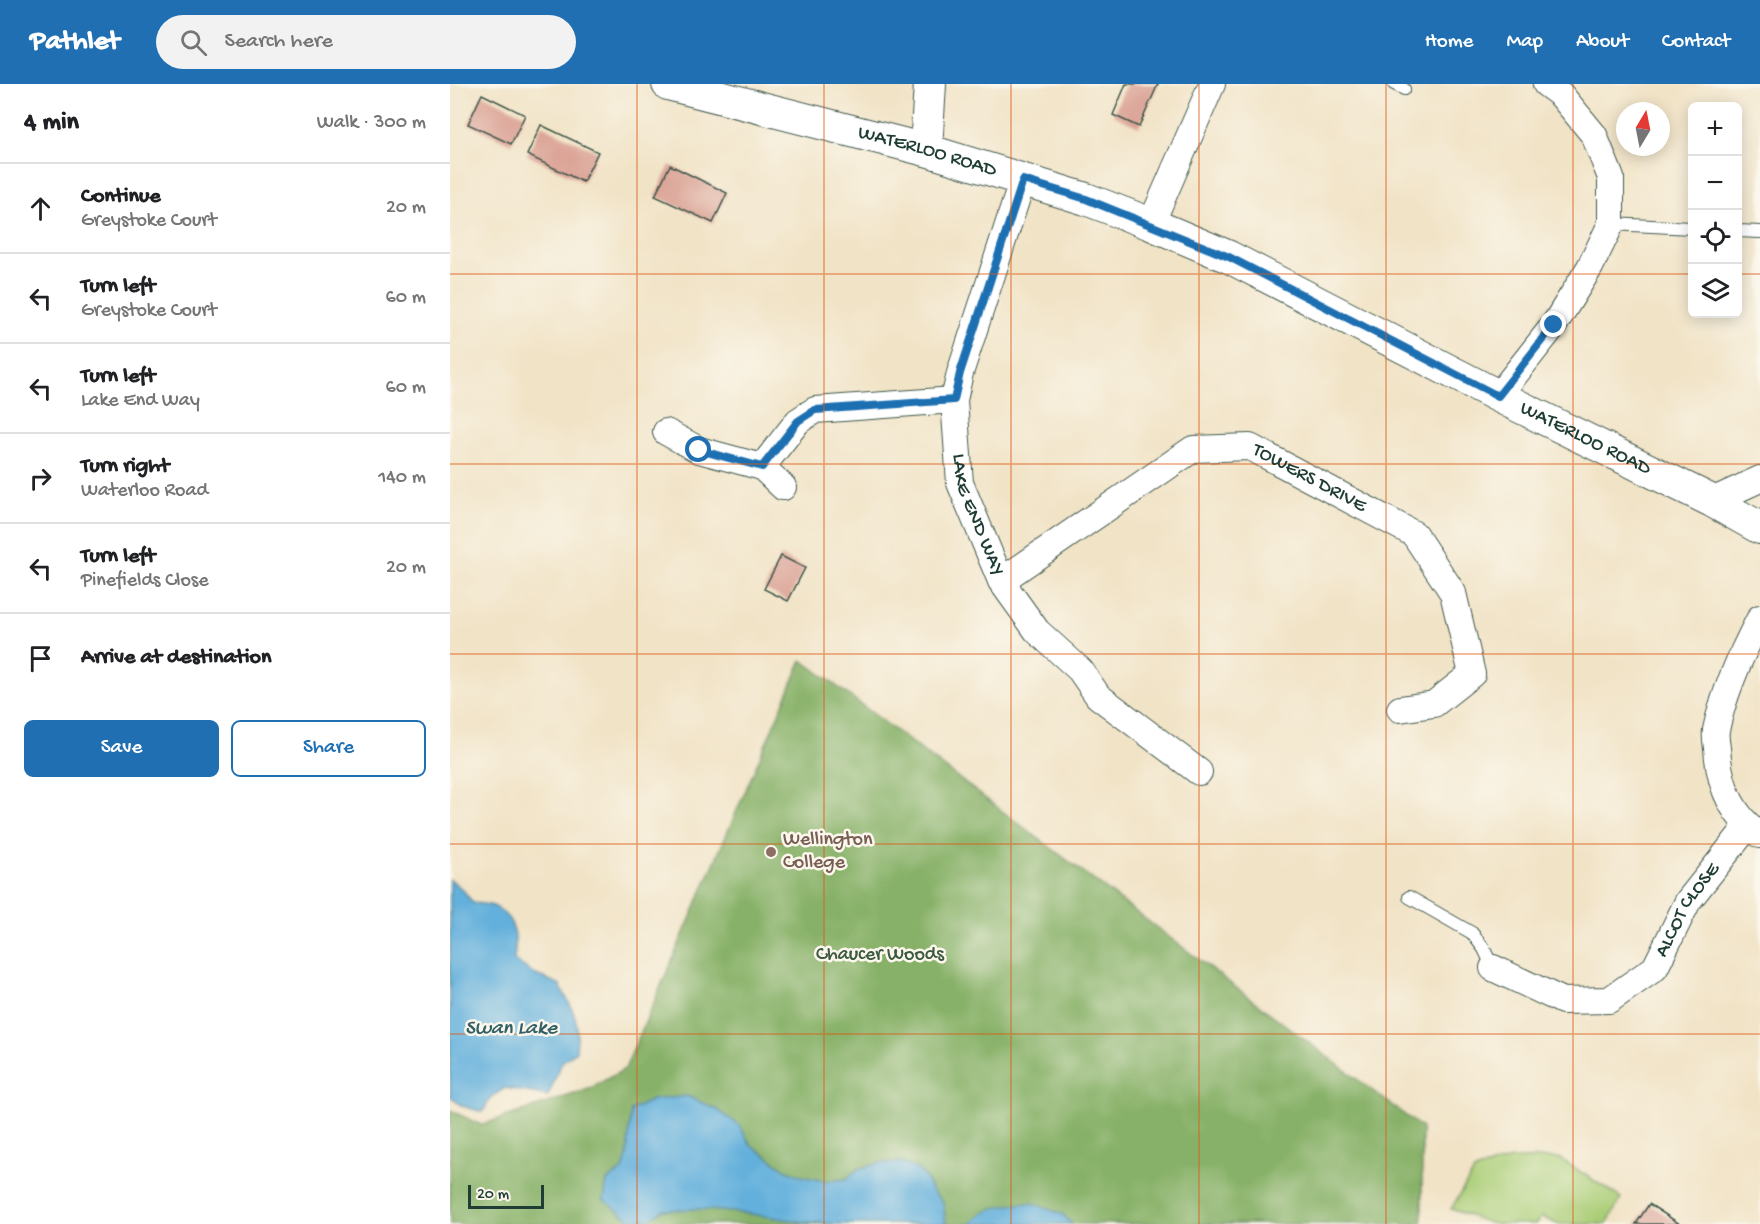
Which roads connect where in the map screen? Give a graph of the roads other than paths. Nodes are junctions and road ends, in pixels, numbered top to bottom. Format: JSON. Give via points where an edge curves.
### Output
{"nodes":[{"id":1,"x":668,"y":84,"type":"edge"},
{"id":2,"x":930,"y":84,"type":"edge"},
{"id":3,"x":1212,"y":84,"type":"edge"},
{"id":4,"x":1546,"y":84,"type":"edge"},
{"id":5,"x":926,"y":150,"type":"junction"},
{"id":6,"x":1023,"y":180,"type":"junction"},
{"id":7,"x":1151,"y":224,"type":"junction"},
{"id":8,"x":1611,"y":224,"type":"junction"},
{"id":9,"x":1688,"y":228,"type":"edge"},
{"id":10,"x":1742,"y":231,"type":"edge"},
{"id":11,"x":1760,"y":232,"type":"edge"},
{"id":12,"x":1498,"y":396,"type":"junction"},
{"id":13,"x":954,"y":400,"type":"junction"},
{"id":14,"x":666,"y":432,"type":"dead end"},
{"id":15,"x":762,"y":467,"type":"junction"},
{"id":16,"x":1760,"y":479,"type":"edge"},
{"id":17,"x":783,"y":487,"type":"dead end"},
{"id":18,"x":1712,"y":501,"type":"junction"},
{"id":19,"x":1760,"y":528,"type":"edge"},
{"id":20,"x":1001,"y":580,"type":"junction"},
{"id":21,"x":1760,"y":618,"type":"edge"},
{"id":22,"x":1400,"y":709,"type":"dead end"},
{"id":23,"x":1199,"y":772,"type":"dead end"},
{"id":24,"x":1754,"y":831,"type":"edge"},
{"id":25,"x":1409,"y":897,"type":"dead end"},
{"id":26,"x":1493,"y":968,"type":"joint"}],
"edges":[{"from":1,"to":5,"type":"street","name":"WATERLOO ROAD"},
{"from":2,"to":5,"type":"street"},
{"from":3,"to":7,"type":"street"},
{"from":4,"to":8,"type":"street","via":[[1561,95],[1594,135],[1611,178]]},
{"from":5,"to":6,"type":"street","name":"WATERLOO ROAD"},
{"from":6,"to":7,"type":"street","name":"WATERLOO ROAD"},
{"from":6,"to":13,"type":"street","name":"LAKE END WAY"},
{"from":7,"to":12,"type":"street","name":"WATERLOO ROAD","via":[[1229,257]]},
{"from":8,"to":9,"type":"lane"},
{"from":8,"to":12,"type":"street","via":[[1554,325]]},
{"from":10,"to":11,"type":"lane"},
{"from":12,"to":18,"type":"street","name":"WATERLOO ROAD"},
{"from":13,"to":15,"type":"street","via":[[815,410],[798,421]]},
{"from":13,"to":20,"type":"street","name":"LAKE END WAY","via":[[960,483]]},
{"from":14,"to":15,"type":"street","via":[[699,450]]},
{"from":15,"to":17,"type":"street"},
{"from":16,"to":18,"type":"street"},
{"from":18,"to":19,"type":"street","name":"WATERLOO ROAD"},
{"from":20,"to":22,"type":"street","name":"TOWERS DRIVE","via":[[1192,449],[1250,447],[1413,534],[1453,593],[1472,674],[1434,704]]},
{"from":20,"to":23,"type":"street","name":"LAKE END WAY","via":[[1038,631],[1080,670],[1098,696]]},
{"from":21,"to":24,"type":"street","name":"ALCOT CLOSE","via":[[1728,689],[1716,732],[1718,768],[1727,798]]},
{"from":24,"to":26,"type":"street","name":"ALCOT CLOSE","via":[[1688,901],[1655,968],[1609,1000],[1563,1001]]},
{"from":25,"to":26,"type":"lane","via":[[1472,933]]}]}
